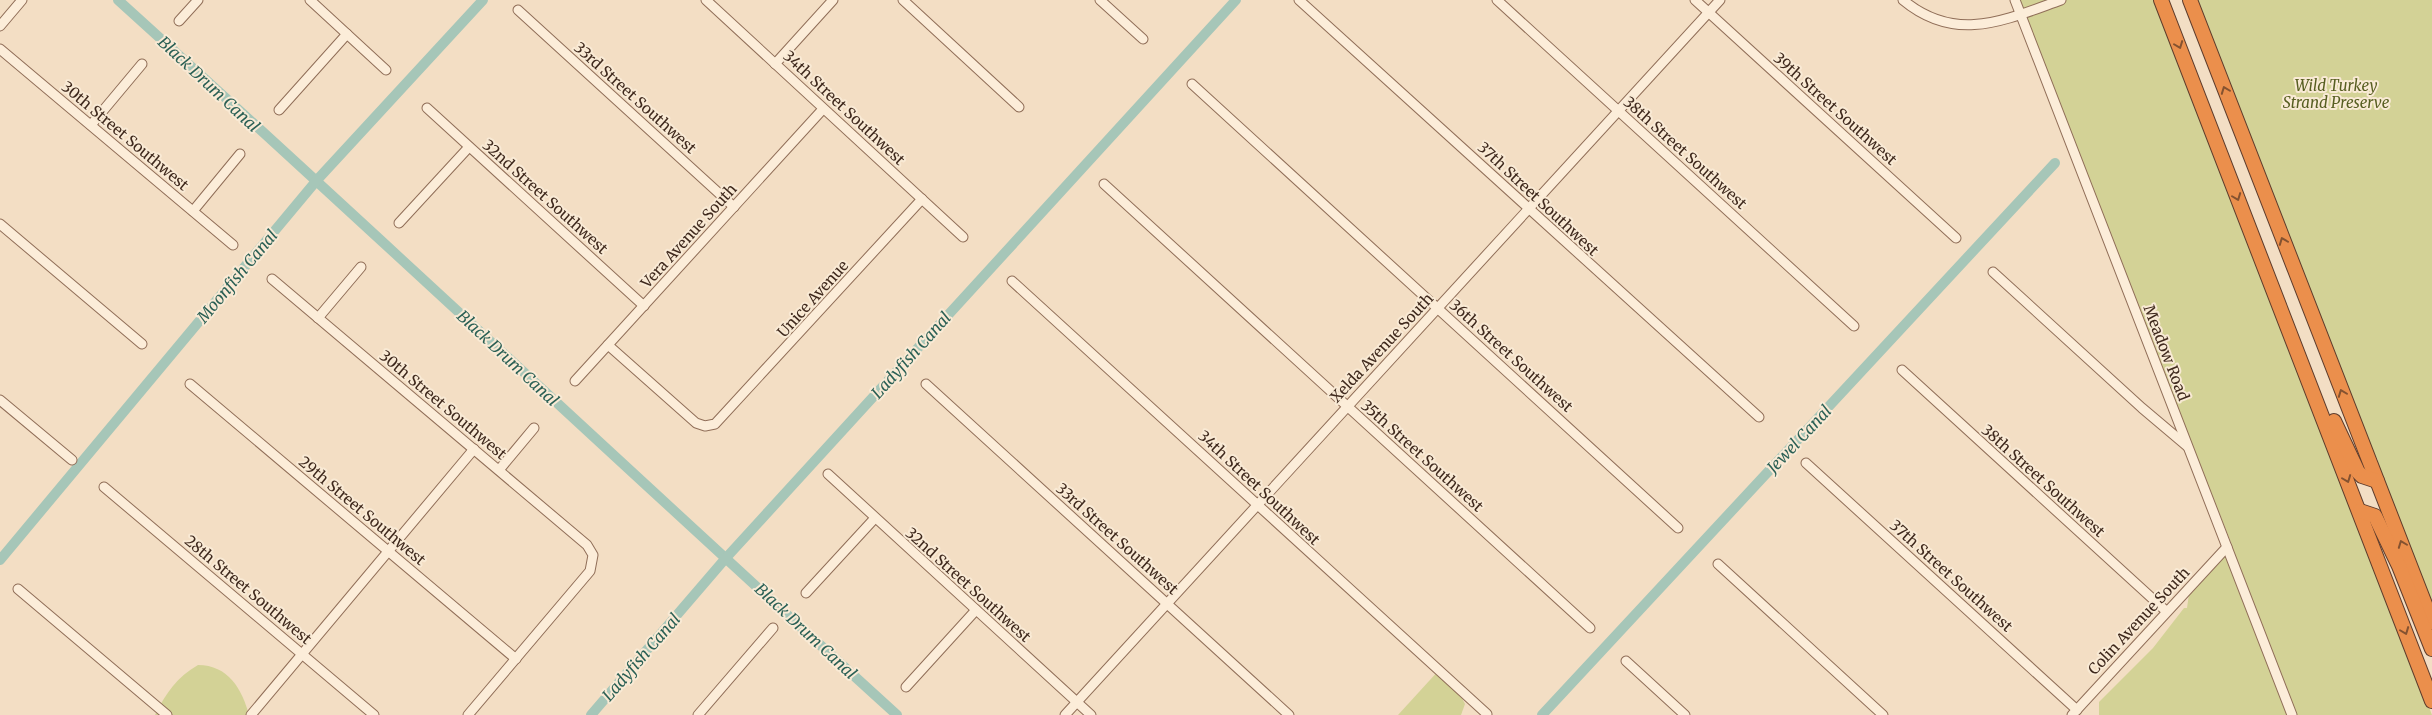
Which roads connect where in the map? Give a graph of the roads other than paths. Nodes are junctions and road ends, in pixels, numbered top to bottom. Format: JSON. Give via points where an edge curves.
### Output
{"nodes":[{"id":1,"x":22,"y":0,"type":"edge"},
{"id":2,"x":198,"y":0,"type":"edge"},
{"id":3,"x":310,"y":0,"type":"edge"},
{"id":4,"x":706,"y":0,"type":"edge"},
{"id":5,"x":833,"y":0,"type":"edge"},
{"id":6,"x":903,"y":0,"type":"edge"},
{"id":7,"x":1299,"y":0,"type":"edge"},
{"id":8,"x":1497,"y":0,"type":"edge"},
{"id":9,"x":1695,"y":0,"type":"edge"},
{"id":10,"x":1720,"y":0,"type":"edge"},
{"id":11,"x":1903,"y":0,"type":"edge"},
{"id":12,"x":2015,"y":0,"type":"edge"},
{"id":13,"x":2061,"y":0,"type":"edge"},
{"id":14,"x":2161,"y":0,"type":"edge"},
{"id":15,"x":2190,"y":0,"type":"edge"},
{"id":16,"x":1102,"y":1,"type":"edge"},
{"id":17,"x":518,"y":10,"type":"dead end"},
{"id":18,"x":1709,"y":12,"type":"junction"},
{"id":19,"x":2021,"y":14,"type":"junction"},
{"id":20,"x":179,"y":21,"type":"dead end"},
{"id":21,"x":0,"y":26,"type":"edge"},
{"id":22,"x":347,"y":34,"type":"junction"},
{"id":23,"x":1143,"y":40,"type":"dead end"},
{"id":24,"x":0,"y":48,"type":"edge"},
{"id":25,"x":142,"y":64,"type":"dead end"},
{"id":26,"x":776,"y":64,"type":"junction"},
{"id":27,"x":386,"y":70,"type":"dead end"},
{"id":28,"x":1192,"y":84,"type":"dead end"},
{"id":29,"x":1019,"y":107,"type":"dead end"},
{"id":30,"x":427,"y":108,"type":"dead end"},
{"id":31,"x":823,"y":109,"type":"junction"},
{"id":32,"x":279,"y":110,"type":"dead end"},
{"id":33,"x":1618,"y":111,"type":"junction"},
{"id":34,"x":91,"y":125,"type":"junction"},
{"id":35,"x":469,"y":147,"type":"junction"},
{"id":36,"x":240,"y":154,"type":"dead end"},
{"id":37,"x":1104,"y":184,"type":"dead end"},
{"id":38,"x":922,"y":199,"type":"junction"},
{"id":39,"x":734,"y":207,"type":"junction"},
{"id":40,"x":1528,"y":209,"type":"junction"},
{"id":41,"x":193,"y":212,"type":"junction"},
{"id":42,"x":399,"y":223,"type":"dead end"},
{"id":43,"x":0,"y":224,"type":"edge"},
{"id":44,"x":963,"y":237,"type":"dead end"},
{"id":45,"x":1956,"y":238,"type":"dead end"},
{"id":46,"x":233,"y":245,"type":"dead end"},
{"id":47,"x":362,"y":267,"type":"dead end"},
{"id":48,"x":1993,"y":272,"type":"dead end"},
{"id":49,"x":272,"y":279,"type":"dead end"},
{"id":50,"x":1012,"y":281,"type":"dead end"},
{"id":51,"x":644,"y":306,"type":"junction"},
{"id":52,"x":1438,"y":308,"type":"junction"},
{"id":53,"x":318,"y":318,"type":"junction"},
{"id":54,"x":2286,"y":321,"type":"junction"},
{"id":55,"x":1854,"y":326,"type":"dead end"},
{"id":56,"x":142,"y":344,"type":"dead end"},
{"id":57,"x":608,"y":345,"type":"junction"},
{"id":58,"x":1902,"y":370,"type":"dead end"},
{"id":59,"x":575,"y":381,"type":"dead end"},
{"id":60,"x":190,"y":384,"type":"dead end"},
{"id":61,"x":926,"y":384,"type":"dead end"},
{"id":62,"x":0,"y":400,"type":"edge"},
{"id":63,"x":1348,"y":406,"type":"junction"},
{"id":64,"x":1759,"y":417,"type":"dead end"},
{"id":65,"x":534,"y":428,"type":"dead end"},
{"id":66,"x":2188,"y":446,"type":"junction"},
{"id":67,"x":474,"y":449,"type":"junction"},
{"id":68,"x":72,"y":460,"type":"dead end"},
{"id":69,"x":1806,"y":463,"type":"dead end"},
{"id":70,"x":499,"y":470,"type":"junction"},
{"id":71,"x":828,"y":474,"type":"dead end"},
{"id":72,"x":2377,"y":481,"type":"junction"},
{"id":73,"x":104,"y":487,"type":"dead end"},
{"id":74,"x":1257,"y":505,"type":"junction"},
{"id":75,"x":2360,"y":511,"type":"junction"},
{"id":76,"x":875,"y":518,"type":"junction"},
{"id":77,"x":1678,"y":528,"type":"dead end"},
{"id":78,"x":2227,"y":547,"type":"junction"},
{"id":79,"x":389,"y":551,"type":"junction"},
{"id":80,"x":1718,"y":564,"type":"dead end"},
{"id":81,"x":18,"y":589,"type":"dead end"},
{"id":82,"x":806,"y":593,"type":"dead end"},
{"id":83,"x":1167,"y":604,"type":"junction"},
{"id":84,"x":976,"y":610,"type":"junction"},
{"id":85,"x":2166,"y":611,"type":"junction"},
{"id":86,"x":2432,"y":622,"type":"edge"},
{"id":87,"x":773,"y":628,"type":"dead end"},
{"id":88,"x":1590,"y":628,"type":"dead end"},
{"id":89,"x":2432,"y":649,"type":"edge"},
{"id":90,"x":302,"y":654,"type":"junction"},
{"id":91,"x":516,"y":659,"type":"junction"},
{"id":92,"x":1626,"y":661,"type":"dead end"},
{"id":93,"x":906,"y":686,"type":"dead end"},
{"id":94,"x":2432,"y":701,"type":"edge"},
{"id":95,"x":1077,"y":702,"type":"junction"},
{"id":96,"x":2074,"y":713,"type":"edge"},
{"id":97,"x":1487,"y":714,"type":"edge"},
{"id":98,"x":167,"y":715,"type":"edge"},
{"id":99,"x":251,"y":715,"type":"edge"},
{"id":100,"x":374,"y":715,"type":"edge"},
{"id":101,"x":468,"y":715,"type":"edge"},
{"id":102,"x":698,"y":715,"type":"edge"},
{"id":103,"x":1065,"y":715,"type":"edge"},
{"id":104,"x":1091,"y":715,"type":"edge"},
{"id":105,"x":1289,"y":715,"type":"edge"},
{"id":106,"x":1685,"y":715,"type":"edge"},
{"id":107,"x":1883,"y":715,"type":"edge"},
{"id":108,"x":2292,"y":715,"type":"edge"}],
"edges":[{"from":1,"to":21,"type":"street"},
{"from":2,"to":20,"type":"street"},
{"from":3,"to":22,"type":"street"},
{"from":4,"to":26,"type":"street","name":"34th Street Southwest"},
{"from":5,"to":26,"type":"street"},
{"from":6,"to":29,"type":"street"},
{"from":7,"to":40,"type":"street","name":"37th Street Southwest"},
{"from":8,"to":33,"type":"street","name":"38th Street Southwest"},
{"from":9,"to":18,"type":"street","name":"39th Street Southwest"},
{"from":10,"to":18,"type":"street","name":"Xelda Avenue South"},
{"from":11,"to":19,"type":"street","via":[[1936,19],[1964,26],[1992,24]]},
{"from":12,"to":19,"type":"street","name":"Meadow Road"},
{"from":13,"to":19,"type":"street"},
{"from":14,"to":54,"type":"highway","one_way":true},
{"from":72,"to":15,"type":"highway","one_way":true},
{"from":16,"to":23,"type":"street"},
{"from":17,"to":39,"type":"street","name":"33rd Street Southwest"},
{"from":18,"to":33,"type":"street","name":"Xelda Avenue South"},
{"from":18,"to":45,"type":"street","name":"39th Street Southwest"},
{"from":19,"to":66,"type":"street","name":"Meadow Road"},
{"from":22,"to":27,"type":"street"},
{"from":22,"to":32,"type":"street"},
{"from":24,"to":34,"type":"street","name":"30th Street Southwest"},
{"from":25,"to":34,"type":"street"},
{"from":26,"to":31,"type":"street","name":"34th Street Southwest"},
{"from":28,"to":52,"type":"street","name":"36th Street Southwest"},
{"from":30,"to":35,"type":"street","name":"32nd Street Southwest"},
{"from":31,"to":38,"type":"street","name":"34th Street Southwest"},
{"from":31,"to":39,"type":"street","name":"Vera Avenue South"},
{"from":33,"to":40,"type":"street","name":"Xelda Avenue South"},
{"from":33,"to":55,"type":"street","name":"38th Street Southwest"},
{"from":34,"to":41,"type":"street","name":"30th Street Southwest"},
{"from":35,"to":42,"type":"street"},
{"from":35,"to":51,"type":"street","name":"32nd Street Southwest"},
{"from":36,"to":41,"type":"street"},
{"from":37,"to":63,"type":"street","name":"35th Street Southwest"},
{"from":38,"to":44,"type":"street","name":"34th Street Southwest"},
{"from":38,"to":57,"type":"street","name":"Unice Avenue","via":[[715,424],[705,426],[696,423]]},
{"from":39,"to":51,"type":"street","name":"Vera Avenue South"},
{"from":40,"to":52,"type":"street","name":"Xelda Avenue South"},
{"from":40,"to":64,"type":"street","name":"37th Street Southwest"},
{"from":41,"to":46,"type":"street","name":"30th Street Southwest"},
{"from":43,"to":56,"type":"street"},
{"from":47,"to":53,"type":"street"},
{"from":48,"to":66,"type":"street"},
{"from":49,"to":53,"type":"street","name":"30th Street Southwest"},
{"from":50,"to":74,"type":"street","name":"34th Street Southwest"},
{"from":51,"to":57,"type":"street","name":"Vera Avenue South"},
{"from":52,"to":63,"type":"street","name":"Xelda Avenue South"},
{"from":52,"to":77,"type":"street","name":"36th Street Southwest"},
{"from":53,"to":67,"type":"street","name":"30th Street Southwest"},
{"from":54,"to":72,"type":"highway","via":[[2302,338],[2358,472]]},
{"from":54,"to":75,"type":"highway","one_way":true},
{"from":57,"to":59,"type":"street","name":"Vera Avenue South"},
{"from":58,"to":85,"type":"street","name":"38th Street Southwest"},
{"from":60,"to":79,"type":"street","name":"29th Street Southwest"},
{"from":61,"to":83,"type":"street","name":"33rd Street Southwest"},
{"from":62,"to":68,"type":"street"},
{"from":63,"to":74,"type":"street","name":"Xelda Avenue South"},
{"from":63,"to":88,"type":"street","name":"35th Street Southwest"},
{"from":65,"to":70,"type":"street"},
{"from":66,"to":78,"type":"street","name":"Meadow Road"},
{"from":67,"to":70,"type":"street","name":"30th Street Southwest"},
{"from":67,"to":79,"type":"street"},
{"from":69,"to":96,"type":"street","name":"37th Street Southwest"},
{"from":70,"to":91,"type":"street","name":"30th Street Southwest","via":[[588,545],[593,555],[590,571]]},
{"from":71,"to":76,"type":"street","name":"32nd Street Southwest"},
{"from":86,"to":72,"type":"highway","one_way":true},
{"from":73,"to":90,"type":"street","name":"28th Street Southwest"},
{"from":74,"to":83,"type":"street","name":"Xelda Avenue South"},
{"from":74,"to":97,"type":"street","name":"34th Street Southwest"},
{"from":75,"to":89,"type":"highway","via":[[2375,516],[2380,525]]},
{"from":75,"to":94,"type":"highway","one_way":true},
{"from":76,"to":82,"type":"street"},
{"from":76,"to":84,"type":"street","name":"32nd Street Southwest"},
{"from":78,"to":85,"type":"street","name":"Colin Avenue South"},
{"from":78,"to":108,"type":"street","name":"Meadow Road"},
{"from":79,"to":90,"type":"street"},
{"from":79,"to":91,"type":"street","name":"29th Street Southwest"},
{"from":80,"to":107,"type":"street"},
{"from":81,"to":98,"type":"street"},
{"from":83,"to":95,"type":"street","name":"Xelda Avenue South"},
{"from":83,"to":105,"type":"street","name":"33rd Street Southwest"},
{"from":84,"to":93,"type":"street"},
{"from":84,"to":95,"type":"street","name":"32nd Street Southwest"},
{"from":85,"to":96,"type":"street","name":"Colin Avenue South"},
{"from":87,"to":102,"type":"street"},
{"from":90,"to":99,"type":"street"},
{"from":90,"to":100,"type":"street","name":"28th Street Southwest"},
{"from":91,"to":101,"type":"street"},
{"from":92,"to":106,"type":"street"},
{"from":95,"to":103,"type":"street","name":"Xelda Avenue South"},
{"from":95,"to":104,"type":"street","name":"32nd Street Southwest"}]}
